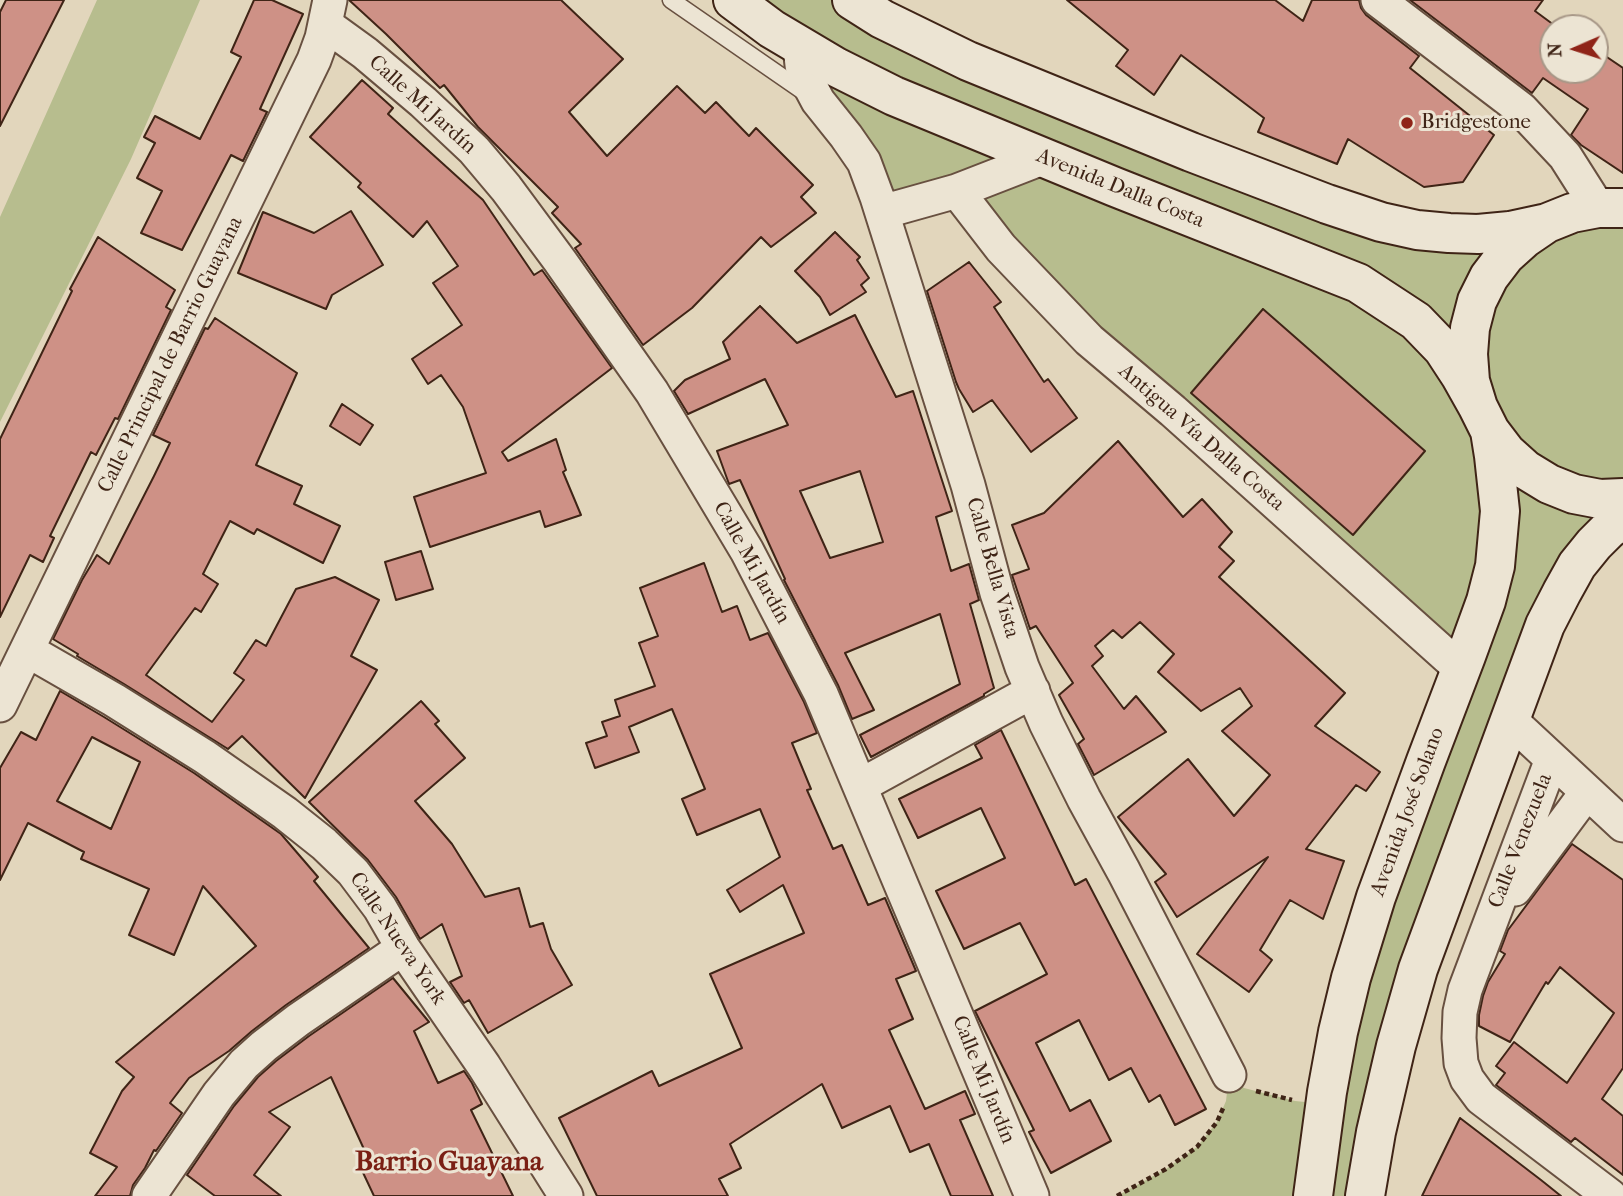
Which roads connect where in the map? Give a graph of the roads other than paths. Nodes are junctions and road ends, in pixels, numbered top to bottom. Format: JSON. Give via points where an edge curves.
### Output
{"nodes":[{"id":1,"x":671,"y":0,"type":"edge"},
{"id":2,"x":733,"y":0,"type":"edge"},
{"id":3,"x":852,"y":0,"type":"edge"},
{"id":4,"x":1378,"y":0,"type":"edge"},
{"id":5,"x":327,"y":12,"type":"edge"},
{"id":6,"x":800,"y":46,"type":"junction"},
{"id":7,"x":818,"y":101,"type":"junction"},
{"id":8,"x":1042,"y":158,"type":"junction"},
{"id":9,"x":957,"y":191,"type":"junction"},
{"id":10,"x":1611,"y":208,"type":"edge"},
{"id":11,"x":882,"y":212,"type":"junction"},
{"id":12,"x":1548,"y":223,"type":"junction"},
{"id":13,"x":1484,"y":419,"type":"junction"},
{"id":14,"x":1623,"y":499,"type":"edge"},
{"id":15,"x":1623,"y":520,"type":"edge"},
{"id":16,"x":26,"y":650,"type":"junction"},
{"id":17,"x":1461,"y":669,"type":"junction"},
{"id":18,"x":1033,"y":691,"type":"junction"},
{"id":19,"x":0,"y":705,"type":"edge"},
{"id":20,"x":1509,"y":719,"type":"junction"},
{"id":21,"x":1552,"y":759,"type":"junction"},
{"id":22,"x":860,"y":786,"type":"junction"},
{"id":23,"x":1587,"y":792,"type":"junction"},
{"id":24,"x":1623,"y":825,"type":"edge"},
{"id":25,"x":1490,"y":922,"type":"junction"},
{"id":26,"x":403,"y":948,"type":"junction"},
{"id":27,"x":1229,"y":1074,"type":"road end"},
{"id":28,"x":149,"y":1196,"type":"edge"},
{"id":29,"x":566,"y":1196,"type":"edge"},
{"id":30,"x":1032,"y":1196,"type":"edge"},
{"id":31,"x":1313,"y":1196,"type":"edge"},
{"id":32,"x":1365,"y":1196,"type":"edge"},
{"id":33,"x":1610,"y":1196,"type":"edge"}],
"edges":[{"from":1,"to":7,"type":"lane"},
{"from":2,"to":6,"type":"street","name":"Avenida Dalla Costa"},
{"from":3,"to":12,"type":"street","via":[[968,61],[1381,222],[1417,230],[1478,234]]},
{"from":4,"to":10,"type":"street","via":[[1521,109]]},
{"from":5,"to":16,"type":"street","name":"Calle Principal de Barrio Guayana","via":[[314,60]]},
{"from":5,"to":22,"type":"street","name":"Calle Mi Jardín","via":[[365,53],[474,150],[560,261],[652,392],[747,551],[821,694]]},
{"from":6,"to":7,"type":"street","name":"Calle Bella Vista","via":[[802,65]]},
{"from":6,"to":8,"type":"street","name":"Avenida Dalla Costa","via":[[894,96]]},
{"from":7,"to":11,"type":"street","name":"Calle Bella Vista","via":[[864,162]]},
{"from":8,"to":9,"type":"street"},
{"from":8,"to":13,"type":"street","name":"Avenida Dalla Costa","via":[[1358,283],[1416,321],[1443,349]]},
{"from":9,"to":11,"type":"street"},
{"from":9,"to":17,"type":"street","name":"Antigua Vía Dalla Costa","via":[[1001,248],[1089,340]]},
{"from":10,"to":12,"type":"street","via":[[1572,213]]},
{"from":11,"to":18,"type":"street","name":"Calle Bella Vista","via":[[997,593]]},
{"from":12,"to":13,"type":"street","name":"Avenida José Solano","via":[[1505,256],[1477,301],[1468,354],[1470,381]]},
{"from":13,"to":14,"type":"street","via":[[1506,452],[1526,471],[1574,494]]},
{"from":13,"to":17,"type":"street","name":"Avenida José Solano","via":[[1498,482],[1498,541],[1486,601]]},
{"from":15,"to":20,"type":"street","via":[[1577,565],[1545,625]]},
{"from":16,"to":19,"type":"street","name":"Calle Principal de Barrio Guayana"},
{"from":16,"to":26,"type":"street","name":"Calle Nueva York","via":[[205,757],[285,813],[353,872]]},
{"from":17,"to":31,"type":"street","name":"Avenida José Solano","via":[[1376,897],[1346,1000]]},
{"from":18,"to":22,"type":"street"},
{"from":18,"to":27,"type":"street","name":"Calle Bella Vista","via":[[1084,799]]},
{"from":20,"to":21,"type":"street"},
{"from":20,"to":32,"type":"street","via":[[1418,969],[1396,1045]]},
{"from":21,"to":23,"type":"street"},
{"from":21,"to":25,"type":"street","name":"Calle Venezuela"},
{"from":22,"to":30,"type":"street","name":"Calle Mi Jardín"},
{"from":23,"to":24,"type":"street"},
{"from":23,"to":25,"type":"street","name":"Calle Venezuela"},
{"from":25,"to":33,"type":"street","name":"Calle Venezuela","via":[[1460,1012],[1461,1063],[1467,1079],[1481,1098]]},
{"from":26,"to":28,"type":"street","via":[[298,1020],[244,1064]]},
{"from":26,"to":29,"type":"street","name":"Calle Nueva York"}]}
